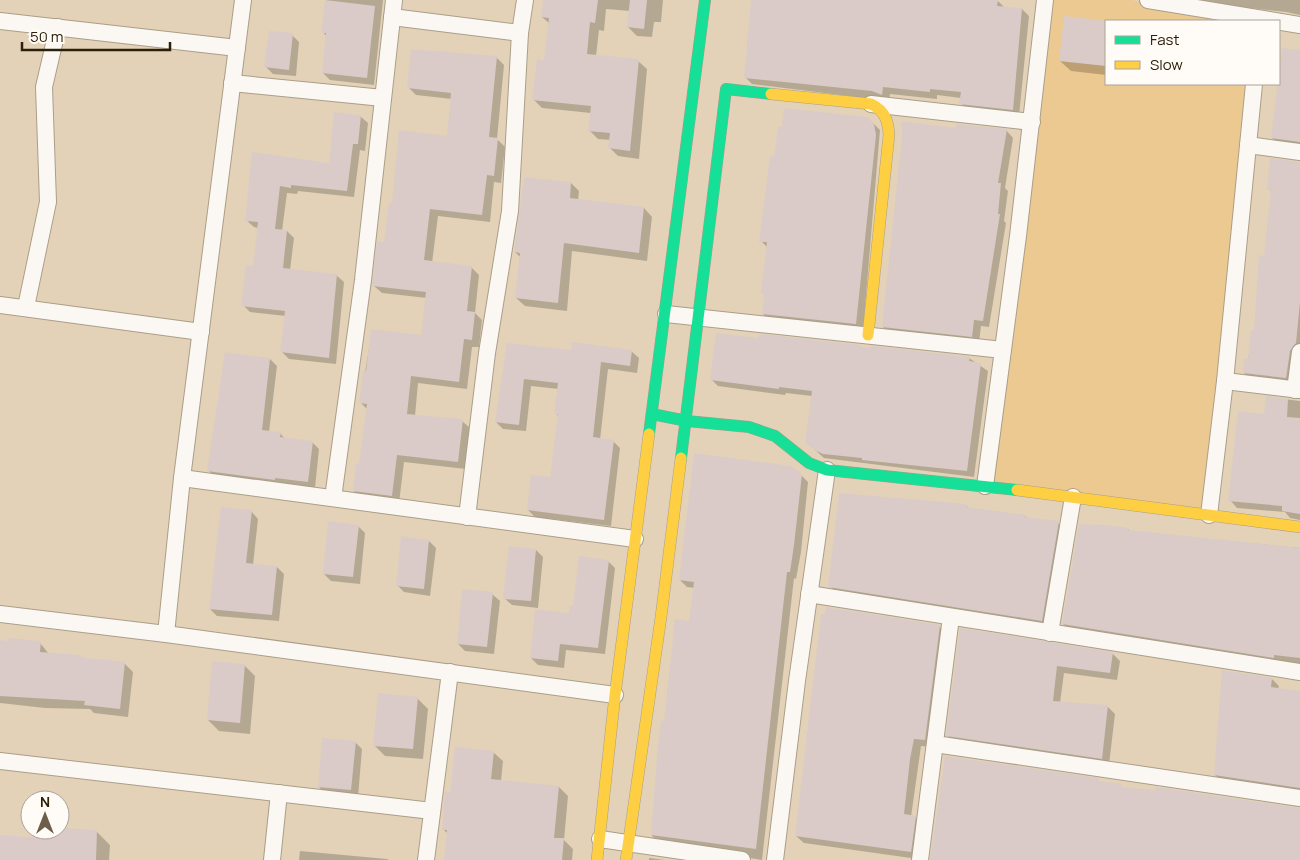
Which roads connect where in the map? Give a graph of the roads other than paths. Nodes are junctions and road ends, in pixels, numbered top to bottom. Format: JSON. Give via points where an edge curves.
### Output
{"nodes":[{"id":1,"x":242,"y":0,"type":"edge"},
{"id":2,"x":394,"y":0,"type":"edge"},
{"id":3,"x":525,"y":0,"type":"edge"},
{"id":4,"x":705,"y":0,"type":"edge"},
{"id":5,"x":1045,"y":0,"type":"edge"},
{"id":6,"x":1148,"y":0,"type":"edge"},
{"id":7,"x":1189,"y":3,"type":"edge"},
{"id":8,"x":392,"y":17,"type":"junction"},
{"id":9,"x":1260,"y":19,"type":"edge"},
{"id":10,"x":0,"y":20,"type":"edge"},
{"id":11,"x":1280,"y":22,"type":"edge"},
{"id":12,"x":1300,"y":25,"type":"edge"},
{"id":13,"x":58,"y":27,"type":"junction"},
{"id":14,"x":520,"y":33,"type":"junction"},
{"id":15,"x":237,"y":48,"type":"junction"},
{"id":16,"x":232,"y":83,"type":"junction"},
{"id":17,"x":1254,"y":85,"type":"edge"},
{"id":18,"x":383,"y":98,"type":"junction"},
{"id":19,"x":871,"y":104,"type":"junction"},
{"id":20,"x":1032,"y":122,"type":"junction"},
{"id":21,"x":1248,"y":145,"type":"junction"},
{"id":22,"x":1300,"y":152,"type":"edge"},
{"id":23,"x":0,"y":305,"type":"edge"},
{"id":24,"x":26,"y":307,"type":"junction"},
{"id":25,"x":666,"y":314,"type":"junction"},
{"id":26,"x":700,"y":317,"type":"junction"},
{"id":27,"x":201,"y":332,"type":"junction"},
{"id":28,"x":868,"y":335,"type":"junction"},
{"id":29,"x":1003,"y":350,"type":"junction"},
{"id":30,"x":1300,"y":352,"type":"edge"},
{"id":31,"x":1225,"y":381,"type":"junction"},
{"id":32,"x":1298,"y":390,"type":"edge"},
{"id":33,"x":652,"y":414,"type":"junction"},
{"id":34,"x":687,"y":421,"type":"junction"},
{"id":35,"x":827,"y":470,"type":"junction"},
{"id":36,"x":182,"y":478,"type":"junction"},
{"id":37,"x":985,"y":486,"type":"junction"},
{"id":38,"x":1073,"y":497,"type":"junction"},
{"id":39,"x":333,"y":498,"type":"junction"},
{"id":40,"x":1209,"y":515,"type":"junction"},
{"id":41,"x":467,"y":517,"type":"junction"},
{"id":42,"x":1300,"y":527,"type":"edge"},
{"id":43,"x":635,"y":539,"type":"junction"},
{"id":44,"x":809,"y":594,"type":"junction"},
{"id":45,"x":0,"y":614,"type":"edge"},
{"id":46,"x":951,"y":617,"type":"junction"},
{"id":47,"x":1050,"y":632,"type":"junction"},
{"id":48,"x":166,"y":634,"type":"junction"},
{"id":49,"x":450,"y":672,"type":"junction"},
{"id":50,"x":1300,"y":672,"type":"edge"},
{"id":51,"x":615,"y":695,"type":"junction"},
{"id":52,"x":935,"y":744,"type":"junction"},
{"id":53,"x":0,"y":761,"type":"edge"},
{"id":54,"x":279,"y":793,"type":"junction"},
{"id":55,"x":1300,"y":798,"type":"edge"},
{"id":56,"x":432,"y":811,"type":"junction"},
{"id":57,"x":600,"y":840,"type":"junction"},
{"id":58,"x":628,"y":843,"type":"junction"},
{"id":59,"x":272,"y":860,"type":"edge"},
{"id":60,"x":426,"y":860,"type":"edge"},
{"id":61,"x":597,"y":860,"type":"edge"},
{"id":62,"x":626,"y":860,"type":"edge"},
{"id":63,"x":742,"y":860,"type":"edge"},
{"id":64,"x":775,"y":860,"type":"edge"},
{"id":65,"x":920,"y":860,"type":"edge"}],
"edges":[{"from":1,"to":15,"type":"street"},
{"from":2,"to":8,"type":"street"},
{"from":3,"to":14,"type":"street"},
{"from":4,"to":25,"type":"street"},
{"from":5,"to":20,"type":"street"},
{"from":6,"to":7,"type":"street"},
{"from":7,"to":9,"type":"street"},
{"from":8,"to":14,"type":"street"},
{"from":8,"to":18,"type":"street"},
{"from":10,"to":13,"type":"street"},
{"from":11,"to":12,"type":"street"},
{"from":13,"to":15,"type":"street"},
{"from":13,"to":24,"type":"street","via":[[44,87],[48,202]]},
{"from":14,"to":41,"type":"street","via":[[510,212],[487,353]]},
{"from":15,"to":16,"type":"street"},
{"from":16,"to":18,"type":"street"},
{"from":16,"to":27,"type":"street"},
{"from":17,"to":21,"type":"street"},
{"from":18,"to":39,"type":"street","via":[[363,280]]},
{"from":19,"to":20,"type":"street"},
{"from":19,"to":26,"type":"street","via":[[726,88]]},
{"from":19,"to":28,"type":"street","via":[[882,109],[888,119],[889,135]]},
{"from":20,"to":29,"type":"street"},
{"from":21,"to":22,"type":"street"},
{"from":21,"to":31,"type":"street"},
{"from":23,"to":24,"type":"street"},
{"from":24,"to":27,"type":"street"},
{"from":25,"to":26,"type":"street"},
{"from":25,"to":33,"type":"street"},
{"from":26,"to":28,"type":"street"},
{"from":26,"to":34,"type":"street"},
{"from":27,"to":36,"type":"street"},
{"from":28,"to":29,"type":"street"},
{"from":29,"to":37,"type":"street"},
{"from":30,"to":32,"type":"street"},
{"from":31,"to":32,"type":"street"},
{"from":31,"to":40,"type":"street"},
{"from":33,"to":34,"type":"street"},
{"from":33,"to":43,"type":"street"},
{"from":34,"to":35,"type":"street","via":[[749,427],[775,436],[809,463]]},
{"from":34,"to":58,"type":"street"},
{"from":35,"to":37,"type":"street"},
{"from":35,"to":44,"type":"street"},
{"from":36,"to":39,"type":"street"},
{"from":36,"to":48,"type":"street"},
{"from":37,"to":38,"type":"street"},
{"from":38,"to":40,"type":"street"},
{"from":38,"to":47,"type":"street"},
{"from":39,"to":41,"type":"street"},
{"from":40,"to":42,"type":"street"},
{"from":41,"to":43,"type":"street"},
{"from":43,"to":51,"type":"street"},
{"from":44,"to":46,"type":"street"},
{"from":44,"to":64,"type":"street"},
{"from":45,"to":48,"type":"street"},
{"from":46,"to":47,"type":"street"},
{"from":46,"to":52,"type":"street"},
{"from":47,"to":50,"type":"street"},
{"from":48,"to":49,"type":"street"},
{"from":49,"to":51,"type":"street"},
{"from":49,"to":56,"type":"street"},
{"from":51,"to":57,"type":"street"},
{"from":52,"to":55,"type":"street"},
{"from":52,"to":65,"type":"street"},
{"from":53,"to":54,"type":"street"},
{"from":54,"to":56,"type":"street"},
{"from":54,"to":59,"type":"street"},
{"from":56,"to":60,"type":"street"},
{"from":57,"to":58,"type":"street"},
{"from":57,"to":61,"type":"street"},
{"from":58,"to":62,"type":"street"},
{"from":58,"to":63,"type":"street"}]}
